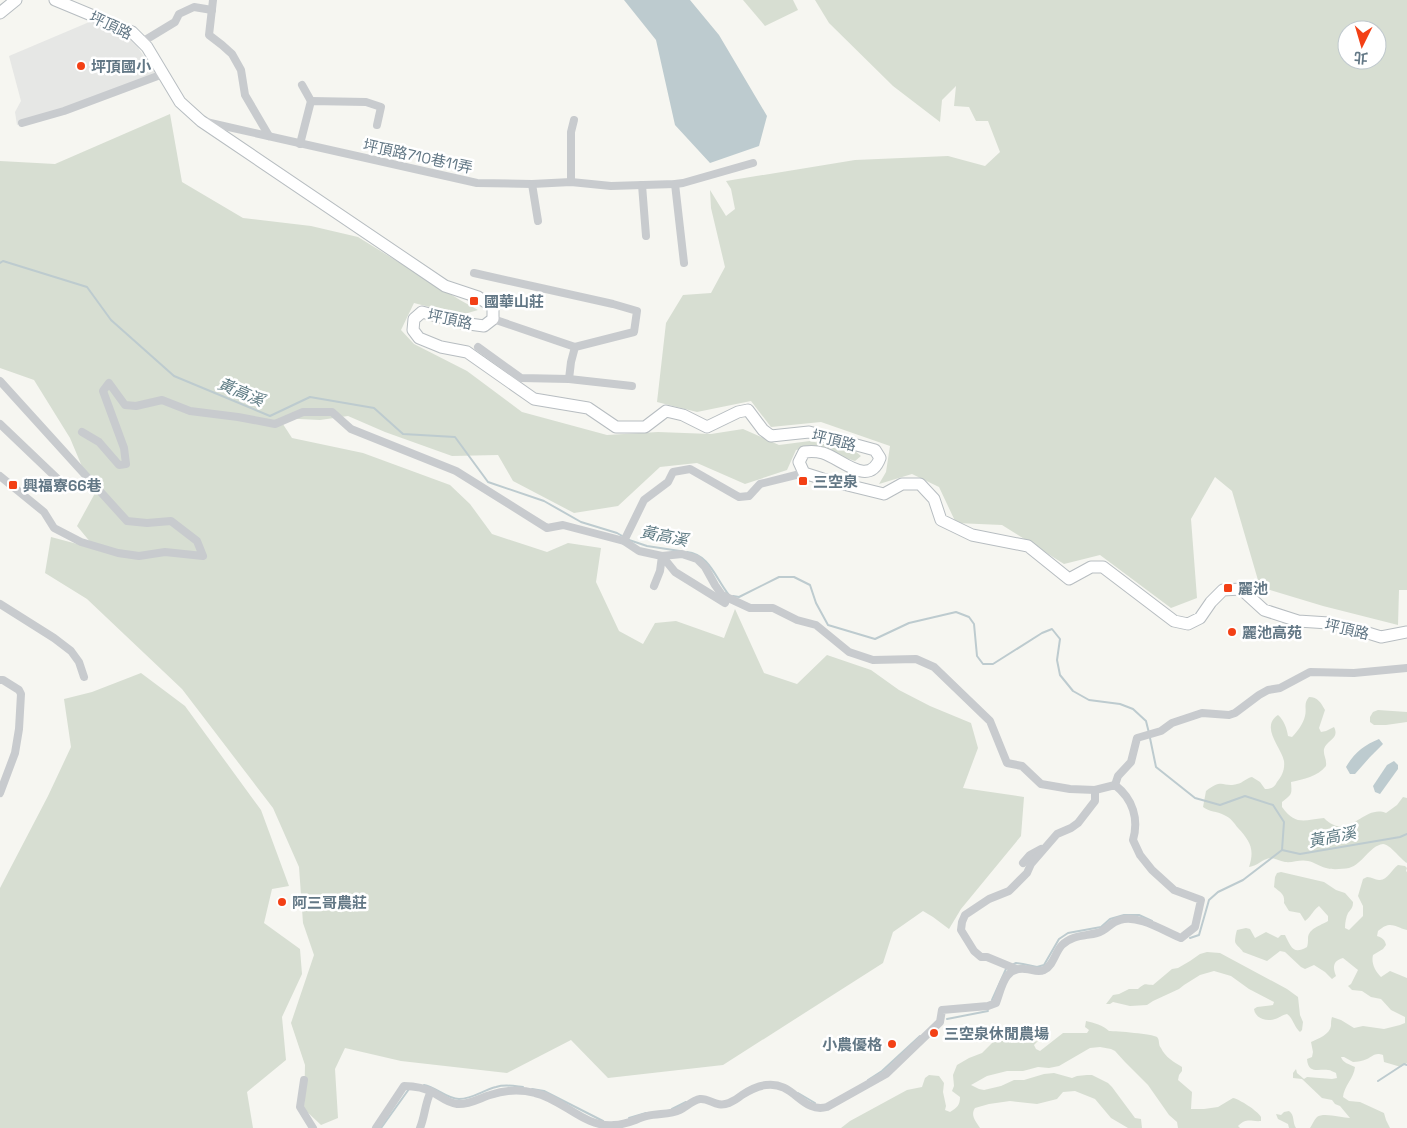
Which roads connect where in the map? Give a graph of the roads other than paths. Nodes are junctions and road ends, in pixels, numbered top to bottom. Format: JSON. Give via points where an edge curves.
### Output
{"nodes":[{"id":1,"x":55,"y":0,"type":"edge"},
{"id":2,"x":213,"y":0,"type":"edge"},
{"id":3,"x":10,"y":2,"type":"edge"},
{"id":4,"x":212,"y":10,"type":"junction"},
{"id":5,"x":0,"y":13,"type":"edge"},
{"id":6,"x":142,"y":42,"type":"junction"},
{"id":7,"x":163,"y":74,"type":"junction"},
{"id":8,"x":302,"y":85,"type":"dead end"},
{"id":9,"x":311,"y":101,"type":"junction"},
{"id":10,"x":574,"y":120,"type":"dead end"},
{"id":11,"x":201,"y":121,"type":"junction"},
{"id":12,"x":22,"y":123,"type":"dead end"},
{"id":13,"x":378,"y":125,"type":"dead end"},
{"id":14,"x":229,"y":126,"type":"junction"},
{"id":15,"x":219,"y":134,"type":"junction"},
{"id":16,"x":269,"y":136,"type":"junction"},
{"id":17,"x":300,"y":144,"type":"junction"},
{"id":18,"x":753,"y":163,"type":"dead end"},
{"id":19,"x":571,"y":182,"type":"junction"},
{"id":20,"x":532,"y":184,"type":"junction"},
{"id":21,"x":675,"y":184,"type":"junction"},
{"id":22,"x":642,"y":185,"type":"junction"},
{"id":23,"x":538,"y":221,"type":"dead end"},
{"id":24,"x":646,"y":236,"type":"dead end"},
{"id":25,"x":684,"y":263,"type":"dead end"},
{"id":26,"x":474,"y":273,"type":"dead end"},
{"id":27,"x":493,"y":319,"type":"junction"},
{"id":28,"x":478,"y":347,"type":"dead end"},
{"id":29,"x":576,"y":347,"type":"junction"},
{"id":30,"x":569,"y":379,"type":"junction"},
{"id":31,"x":0,"y":381,"type":"edge"},
{"id":32,"x":632,"y":386,"type":"dead end"},
{"id":33,"x":0,"y":424,"type":"edge"},
{"id":34,"x":82,"y":432,"type":"dead end"},
{"id":35,"x":804,"y":474,"type":"junction"},
{"id":36,"x":0,"y":476,"type":"edge"},
{"id":37,"x":65,"y":486,"type":"dead end"},
{"id":38,"x":624,"y":541,"type":"junction"},
{"id":39,"x":662,"y":556,"type":"junction"},
{"id":40,"x":654,"y":586,"type":"dead end"},
{"id":41,"x":0,"y":604,"type":"edge"},
{"id":42,"x":725,"y":604,"type":"dead end"},
{"id":43,"x":1407,"y":632,"type":"edge"},
{"id":44,"x":1407,"y":668,"type":"edge"},
{"id":45,"x":84,"y":677,"type":"dead end"},
{"id":46,"x":0,"y":680,"type":"edge"},
{"id":47,"x":1115,"y":785,"type":"junction"},
{"id":48,"x":1095,"y":790,"type":"junction"},
{"id":49,"x":0,"y":793,"type":"edge"},
{"id":50,"x":1048,"y":845,"type":"junction"},
{"id":51,"x":1024,"y":863,"type":"dead end"},
{"id":52,"x":1016,"y":969,"type":"junction"},
{"id":53,"x":304,"y":1080,"type":"dead end"},
{"id":54,"x":431,"y":1091,"type":"junction"},
{"id":55,"x":313,"y":1128,"type":"edge"},
{"id":56,"x":376,"y":1128,"type":"edge"},
{"id":57,"x":420,"y":1128,"type":"edge"}],
"edges":[{"from":1,"to":6,"type":"street","name":"坪頂路","via":[[132,32]]},
{"from":2,"to":4,"type":"street"},
{"from":3,"to":5,"type":"street"},
{"from":4,"to":6,"type":"street","via":[[194,7],[179,14],[175,22]]},
{"from":4,"to":16,"type":"street","via":[[209,35],[232,54],[241,70],[245,95]]},
{"from":6,"to":7,"type":"street","name":"坪頂路"},
{"from":7,"to":11,"type":"street","name":"坪頂路","via":[[180,102]]},
{"from":7,"to":12,"type":"street"},
{"from":8,"to":9,"type":"street"},
{"from":9,"to":13,"type":"street","name":"坪頂路710巷11弄","via":[[374,104],[380,107]]},
{"from":9,"to":17,"type":"street"},
{"from":10,"to":19,"type":"street"},
{"from":11,"to":14,"type":"street","name":"坪頂路710巷11弄"},
{"from":11,"to":15,"type":"street","name":"坪頂路"},
{"from":14,"to":15,"type":"street"},
{"from":14,"to":16,"type":"street","name":"坪頂路710巷11弄"},
{"from":15,"to":27,"type":"street","name":"坪頂路","via":[[444,286],[478,297],[493,307]]},
{"from":16,"to":17,"type":"street","name":"坪頂路710巷11弄"},
{"from":17,"to":20,"type":"street","name":"坪頂路710巷11弄","via":[[477,183]]},
{"from":18,"to":21,"type":"street","name":"坪頂路710巷11弄"},
{"from":19,"to":20,"type":"street","name":"坪頂路710巷11弄"},
{"from":19,"to":22,"type":"street","name":"坪頂路710巷11弄"},
{"from":20,"to":23,"type":"street"},
{"from":21,"to":22,"type":"street","name":"坪頂路710巷11弄"},
{"from":21,"to":25,"type":"street"},
{"from":22,"to":24,"type":"street"},
{"from":26,"to":29,"type":"street","via":[[637,312],[634,332]]},
{"from":27,"to":29,"type":"street"},
{"from":27,"to":35,"type":"street","name":"坪頂路","via":[[484,326],[422,312],[414,319],[413,330],[419,338],[441,347],[467,352],[534,399],[588,408],[616,427],[645,427],[666,411],[707,427],[748,410],[771,436],[810,432],[875,450],[880,458],[870,472],[859,471],[825,453],[804,452],[799,462]]},
{"from":28,"to":30,"type":"street","via":[[521,378]]},
{"from":29,"to":30,"type":"street"},
{"from":30,"to":32,"type":"street"},
{"from":31,"to":36,"type":"street","via":[[127,521],[171,521],[197,541],[203,556],[165,552],[139,556],[81,542],[54,528],[44,512]]},
{"from":33,"to":37,"type":"street"},
{"from":34,"to":38,"type":"street","via":[[99,442],[119,465],[126,464],[124,448],[103,391],[109,383],[126,405],[162,400],[190,411],[275,424],[303,412],[332,412],[350,429],[456,470],[548,528],[563,524]]},
{"from":35,"to":38,"type":"street","via":[[760,484],[750,496],[739,497],[690,469],[673,472],[668,482],[644,500]]},
{"from":35,"to":43,"type":"street","name":"坪頂路","via":[[884,494],[902,484],[920,484],[934,499],[941,520],[972,536],[1028,546],[1069,578],[1091,566],[1103,567],[1174,621],[1188,624],[1200,618],[1223,590],[1241,589],[1264,610],[1298,621],[1355,629],[1381,637]]},
{"from":38,"to":39,"type":"street","via":[[639,551]]},
{"from":39,"to":40,"type":"street"},
{"from":39,"to":42,"type":"street","via":[[675,572]]},
{"from":39,"to":48,"type":"street","via":[[682,554],[697,559],[722,595],[750,608],[773,608],[816,625],[849,652],[873,660],[916,659],[934,666],[990,721],[1007,763],[1022,766],[1041,784]]},
{"from":41,"to":45,"type":"street","via":[[71,651]]},
{"from":44,"to":47,"type":"street","via":[[1354,673],[1310,672],[1258,695],[1235,713],[1202,713],[1172,723],[1160,731],[1137,738],[1131,762],[1118,776]]},
{"from":46,"to":49,"type":"street","via":[[21,694],[15,753]]},
{"from":47,"to":48,"type":"street"},
{"from":47,"to":52,"type":"street","via":[[1129,800],[1136,830],[1133,840],[1140,855],[1174,890],[1201,900],[1195,927],[1181,938],[1138,919],[1121,919],[1112,922],[1104,931],[1072,937],[1061,945],[1045,969]]},
{"from":48,"to":50,"type":"street","via":[[1095,801],[1078,823],[1057,834]]},
{"from":50,"to":51,"type":"street","via":[[1030,855]]},
{"from":50,"to":52,"type":"street","via":[[1009,890],[989,898],[965,915],[962,922],[962,930],[974,951]]},
{"from":52,"to":54,"type":"street","via":[[1008,974],[996,1003],[942,1010],[940,1022],[886,1074],[820,1109],[806,1104],[785,1088],[766,1085],[726,1104],[698,1099],[679,1111],[603,1125],[534,1092],[509,1090],[459,1104]]},
{"from":53,"to":55,"type":"street","via":[[300,1107]]},
{"from":54,"to":56,"type":"street","via":[[404,1086]]},
{"from":54,"to":57,"type":"street"}]}
